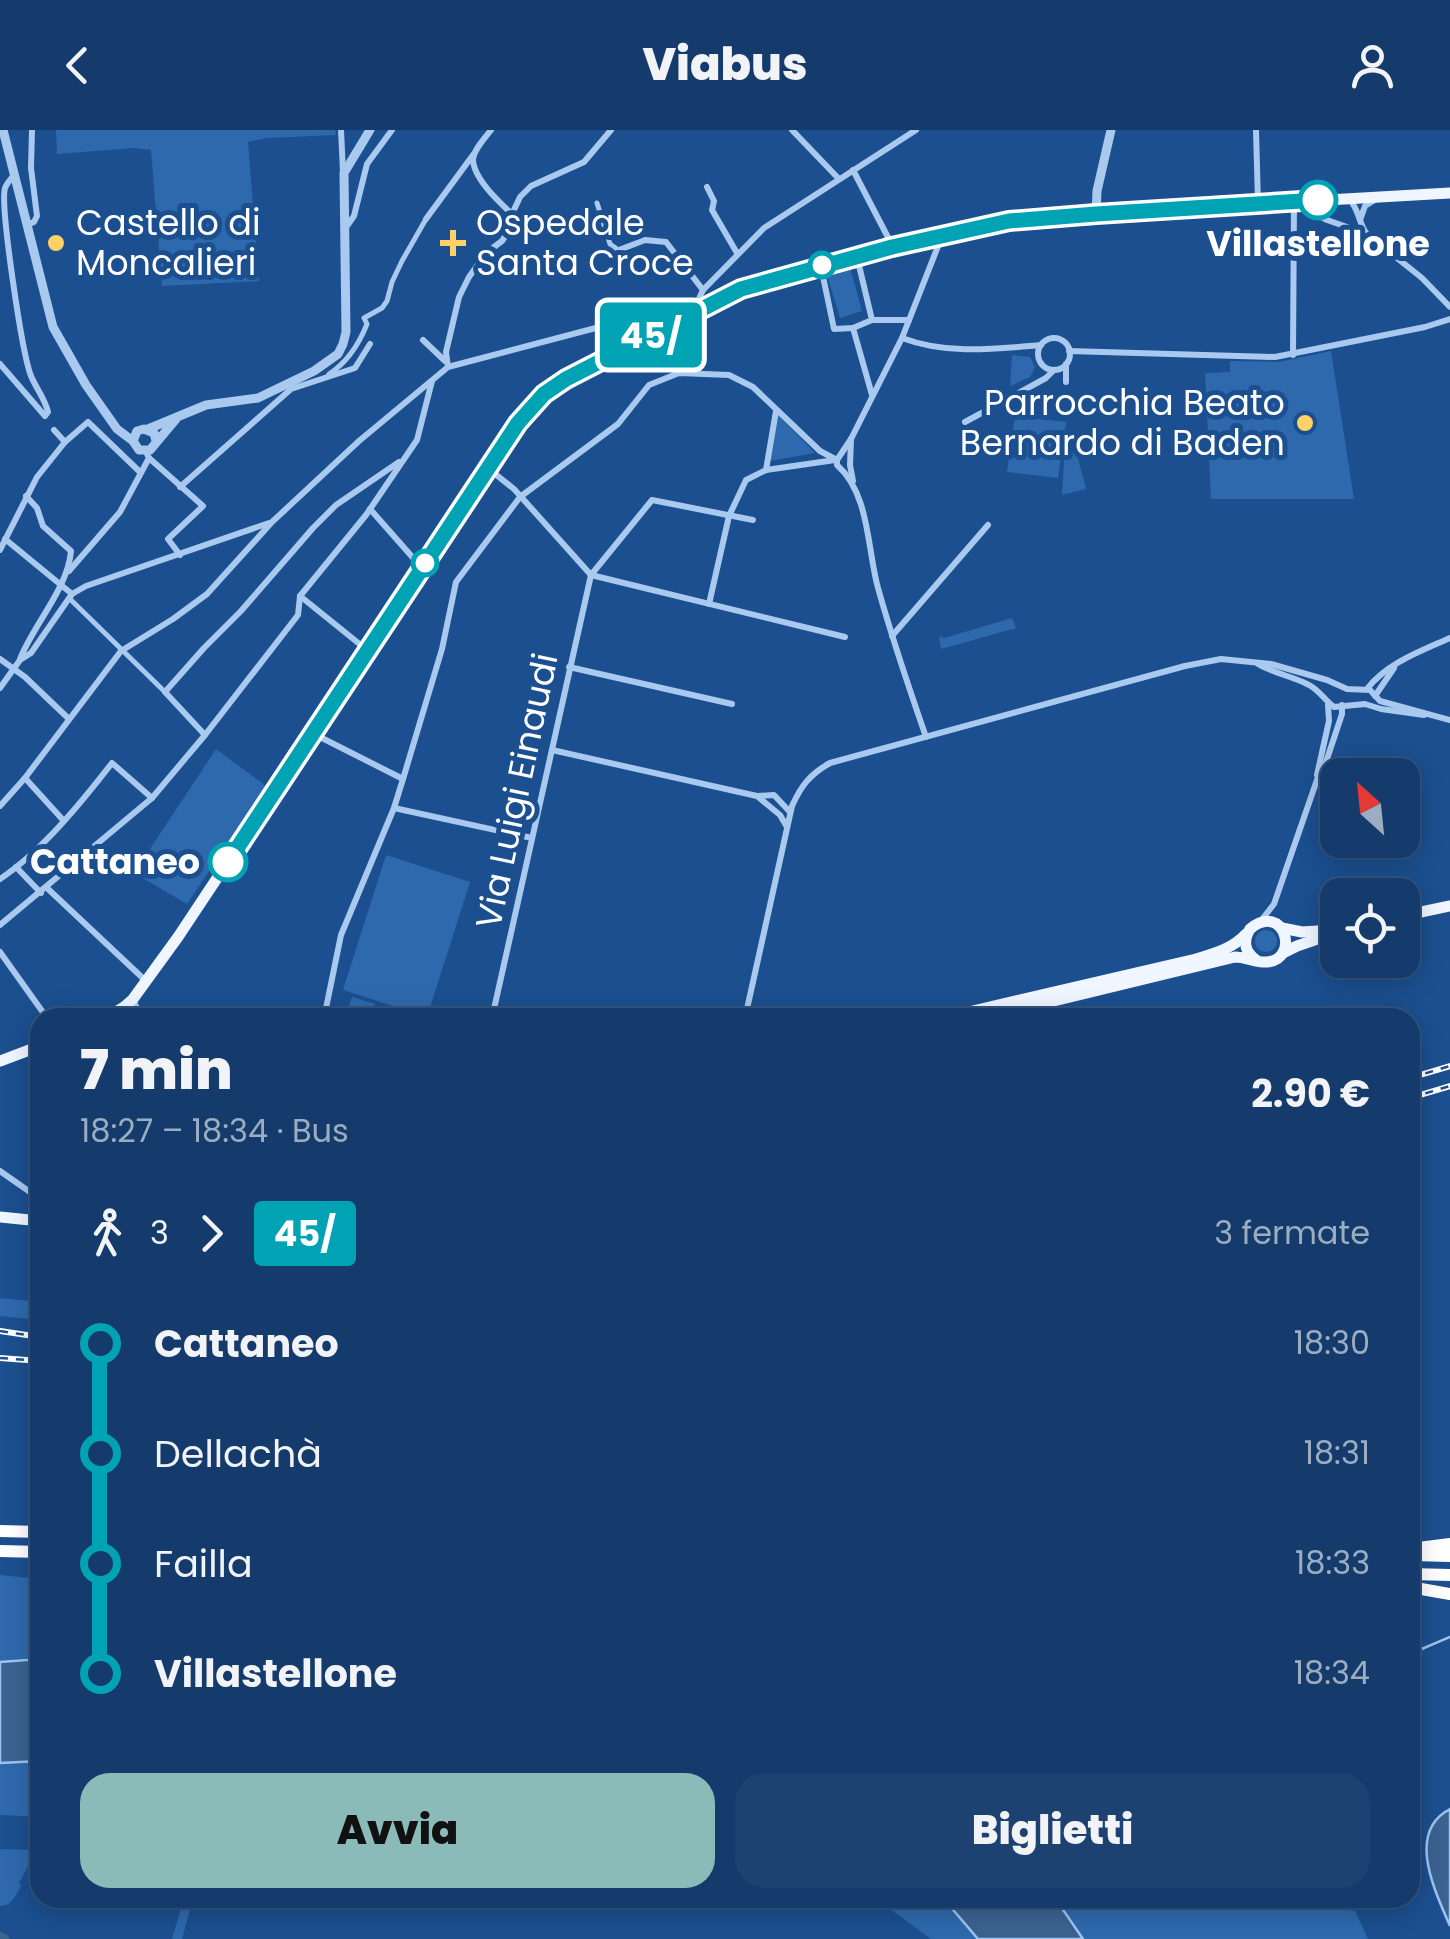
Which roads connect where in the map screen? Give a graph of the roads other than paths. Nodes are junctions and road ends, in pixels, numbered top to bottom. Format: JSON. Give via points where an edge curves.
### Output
{"nodes":[{"id":1,"x":3,"y":130,"type":"edge"},
{"id":2,"x":32,"y":130,"type":"edge"},
{"id":3,"x":341,"y":130,"type":"edge"},
{"id":4,"x":370,"y":130,"type":"edge"},
{"id":5,"x":392,"y":130,"type":"edge"},
{"id":6,"x":490,"y":130,"type":"edge"},
{"id":7,"x":611,"y":130,"type":"edge"},
{"id":8,"x":794,"y":130,"type":"edge"},
{"id":9,"x":916,"y":130,"type":"edge"},
{"id":10,"x":1111,"y":130,"type":"edge"},
{"id":11,"x":1256,"y":130,"type":"edge"},
{"id":12,"x":473,"y":154,"type":"junction"},
{"id":13,"x":854,"y":170,"type":"junction"},
{"id":14,"x":344,"y":173,"type":"junction"},
{"id":15,"x":14,"y":174,"type":"junction"},
{"id":16,"x":839,"y":178,"type":"junction"},
{"id":17,"x":707,"y":187,"type":"dead end"},
{"id":18,"x":1450,"y":193,"type":"edge"},
{"id":19,"x":1382,"y":197,"type":"junction"},
{"id":20,"x":1349,"y":199,"type":"junction"},
{"id":21,"x":1328,"y":200,"type":"junction"},
{"id":22,"x":1294,"y":202,"type":"junction"},
{"id":23,"x":597,"y":203,"type":"dead end"},
{"id":24,"x":1258,"y":204,"type":"junction"},
{"id":25,"x":512,"y":214,"type":"junction"},
{"id":26,"x":1094,"y":214,"type":"junction"},
{"id":27,"x":426,"y":220,"type":"joint"},
{"id":28,"x":1327,"y":220,"type":"junction"},
{"id":29,"x":1359,"y":221,"type":"junction"},
{"id":30,"x":27,"y":225,"type":"junction"},
{"id":31,"x":345,"y":228,"type":"junction"},
{"id":32,"x":1367,"y":234,"type":"junction"},
{"id":33,"x":942,"y":235,"type":"junction"},
{"id":34,"x":892,"y":247,"type":"junction"},
{"id":35,"x":618,"y":250,"type":"joint"},
{"id":36,"x":737,"y":252,"type":"junction"},
{"id":37,"x":856,"y":257,"type":"junction"},
{"id":38,"x":820,"y":266,"type":"junction"},
{"id":39,"x":702,"y":290,"type":"junction"},
{"id":40,"x":700,"y":304,"type":"junction"},
{"id":41,"x":1449,"y":304,"type":"edge"},
{"id":42,"x":1450,"y":319,"type":"edge"},
{"id":43,"x":872,"y":320,"type":"junction"},
{"id":44,"x":909,"y":320,"type":"junction"},
{"id":45,"x":853,"y":328,"type":"junction"},
{"id":46,"x":902,"y":338,"type":"junction"},
{"id":47,"x":423,"y":340,"type":"dead end"},
{"id":48,"x":370,"y":344,"type":"dead end"},
{"id":49,"x":1042,"y":345,"type":"junction"},
{"id":50,"x":1023,"y":346,"type":"junction"},
{"id":51,"x":1069,"y":351,"type":"junction"},
{"id":52,"x":1293,"y":355,"type":"junction"},
{"id":53,"x":1038,"y":356,"type":"junction"},
{"id":54,"x":446,"y":360,"type":"junction"},
{"id":55,"x":0,"y":364,"type":"edge"},
{"id":56,"x":1066,"y":364,"type":"junction"},
{"id":57,"x":1042,"y":365,"type":"junction"},
{"id":58,"x":1056,"y":370,"type":"junction"},
{"id":59,"x":326,"y":376,"type":"junction"},
{"id":60,"x":432,"y":380,"type":"junction"},
{"id":61,"x":1032,"y":384,"type":"junction"},
{"id":62,"x":290,"y":386,"type":"junction"},
{"id":63,"x":872,"y":397,"type":"junction"},
{"id":64,"x":776,"y":409,"type":"junction"},
{"id":65,"x":176,"y":419,"type":"junction"},
{"id":66,"x":964,"y":422,"type":"dead end"},
{"id":67,"x":49,"y":423,"type":"junction"},
{"id":68,"x":139,"y":434,"type":"junction"},
{"id":69,"x":851,"y":440,"type":"junction"},
{"id":70,"x":156,"y":441,"type":"junction"},
{"id":71,"x":65,"y":442,"type":"junction"},
{"id":72,"x":148,"y":455,"type":"junction"},
{"id":73,"x":839,"y":458,"type":"junction"},
{"id":74,"x":403,"y":460,"type":"junction"},
{"id":75,"x":848,"y":464,"type":"junction"},
{"id":76,"x":488,"y":468,"type":"junction"},
{"id":77,"x":766,"y":470,"type":"junction"},
{"id":78,"x":140,"y":472,"type":"junction"},
{"id":79,"x":180,"y":487,"type":"junction"},
{"id":80,"x":26,"y":496,"type":"junction"},
{"id":81,"x":520,"y":497,"type":"junction"},
{"id":82,"x":370,"y":510,"type":"junction"},
{"id":83,"x":729,"y":516,"type":"junction"},
{"id":84,"x":753,"y":520,"type":"dead end"},
{"id":85,"x":272,"y":522,"type":"junction"},
{"id":86,"x":988,"y":525,"type":"dead end"},
{"id":87,"x":5,"y":539,"type":"junction"},
{"id":88,"x":0,"y":550,"type":"edge"},
{"id":89,"x":180,"y":555,"type":"junction"},
{"id":90,"x":422,"y":568,"type":"junction"},
{"id":91,"x":591,"y":576,"type":"junction"},
{"id":92,"x":63,"y":580,"type":"junction"},
{"id":93,"x":70,"y":596,"type":"junction"},
{"id":94,"x":300,"y":596,"type":"junction"},
{"id":95,"x":709,"y":604,"type":"junction"},
{"id":96,"x":892,"y":636,"type":"junction"},
{"id":97,"x":845,"y":637,"type":"dead end"},
{"id":98,"x":1450,"y":638,"type":"edge"},
{"id":99,"x":121,"y":651,"type":"junction"},
{"id":100,"x":368,"y":651,"type":"junction"},
{"id":101,"x":0,"y":659,"type":"edge"},
{"id":102,"x":20,"y":660,"type":"junction"},
{"id":103,"x":1256,"y":664,"type":"junction"},
{"id":104,"x":1394,"y":666,"type":"junction"},
{"id":105,"x":569,"y":667,"type":"junction"},
{"id":106,"x":13,"y":668,"type":"junction"},
{"id":107,"x":1339,"y":686,"type":"junction"},
{"id":108,"x":0,"y":688,"type":"edge"},
{"id":109,"x":1365,"y":690,"type":"junction"},
{"id":110,"x":165,"y":692,"type":"junction"},
{"id":111,"x":1375,"y":697,"type":"junction"},
{"id":112,"x":1326,"y":702,"type":"junction"},
{"id":113,"x":732,"y":704,"type":"dead end"},
{"id":114,"x":1366,"y":704,"type":"junction"},
{"id":115,"x":1343,"y":705,"type":"junction"},
{"id":116,"x":1428,"y":714,"type":"junction"},
{"id":117,"x":69,"y":718,"type":"junction"},
{"id":118,"x":1450,"y":720,"type":"edge"},
{"id":119,"x":313,"y":734,"type":"junction"},
{"id":120,"x":205,"y":735,"type":"junction"},
{"id":121,"x":926,"y":737,"type":"junction"},
{"id":122,"x":552,"y":750,"type":"junction"},
{"id":123,"x":1318,"y":777,"type":"junction"},
{"id":124,"x":25,"y":778,"type":"junction"},
{"id":125,"x":403,"y":778,"type":"junction"},
{"id":126,"x":757,"y":796,"type":"junction"},
{"id":127,"x":152,"y":798,"type":"junction"},
{"id":128,"x":0,"y":806,"type":"edge"},
{"id":129,"x":394,"y":808,"type":"junction"},
{"id":130,"x":790,"y":812,"type":"junction"},
{"id":131,"x":63,"y":820,"type":"junction"},
{"id":132,"x":787,"y":829,"type":"junction"},
{"id":133,"x":532,"y":838,"type":"junction"},
{"id":134,"x":16,"y":867,"type":"junction"},
{"id":135,"x":0,"y":879,"type":"edge"},
{"id":136,"x":44,"y":890,"type":"junction"},
{"id":137,"x":1274,"y":904,"type":"junction"},
{"id":138,"x":1450,"y":906,"type":"edge"},
{"id":139,"x":1420,"y":912,"type":"edge"},
{"id":140,"x":1260,"y":922,"type":"junction"},
{"id":141,"x":0,"y":925,"type":"edge"},
{"id":142,"x":1280,"y":927,"type":"junction"},
{"id":143,"x":1320,"y":932,"type":"edge"},
{"id":144,"x":1246,"y":934,"type":"junction"},
{"id":145,"x":1320,"y":938,"type":"edge"},
{"id":146,"x":0,"y":952,"type":"edge"},
{"id":147,"x":1283,"y":953,"type":"junction"},
{"id":148,"x":1256,"y":960,"type":"junction"},
{"id":149,"x":147,"y":982,"type":"junction"},
{"id":150,"x":133,"y":999,"type":"junction"},
{"id":151,"x":40,"y":1008,"type":"edge"},
{"id":152,"x":122,"y":1008,"type":"edge"},
{"id":153,"x":137,"y":1008,"type":"edge"},
{"id":154,"x":326,"y":1008,"type":"edge"},
{"id":155,"x":494,"y":1008,"type":"edge"},
{"id":156,"x":747,"y":1008,"type":"edge"},
{"id":157,"x":985,"y":1008,"type":"edge"},
{"id":158,"x":1024,"y":1008,"type":"edge"},
{"id":159,"x":30,"y":1050,"type":"edge"},
{"id":160,"x":0,"y":1062,"type":"edge"},
{"id":161,"x":0,"y":1172,"type":"edge"},
{"id":162,"x":30,"y":1192,"type":"edge"},
{"id":163,"x":0,"y":1217,"type":"edge"},
{"id":164,"x":30,"y":1220,"type":"edge"},
{"id":165,"x":0,"y":1531,"type":"edge"},
{"id":166,"x":30,"y":1532,"type":"edge"},
{"id":167,"x":1450,"y":1544,"type":"edge"},
{"id":168,"x":1420,"y":1550,"type":"edge"},
{"id":169,"x":0,"y":1551,"type":"edge"},
{"id":170,"x":30,"y":1552,"type":"edge"},
{"id":171,"x":1420,"y":1553,"type":"edge"},
{"id":172,"x":1450,"y":1556,"type":"edge"},
{"id":173,"x":1420,"y":1574,"type":"edge"},
{"id":174,"x":1450,"y":1575,"type":"edge"},
{"id":175,"x":1420,"y":1589,"type":"edge"},
{"id":176,"x":1450,"y":1594,"type":"edge"}],
"edges":[{"from":1,"to":15,"type":"street"},
{"from":2,"to":30,"type":"street","via":[[37,216]]},
{"from":3,"to":14,"type":"street"},
{"from":4,"to":14,"type":"street"},
{"from":5,"to":31,"type":"street","via":[[367,164]]},
{"from":6,"to":12,"type":"street"},
{"from":7,"to":25,"type":"street","via":[[584,162],[530,186]]},
{"from":8,"to":16,"type":"street"},
{"from":9,"to":13,"type":"street"},
{"from":10,"to":26,"type":"street"},
{"from":11,"to":24,"type":"street"},
{"from":12,"to":25,"type":"street","via":[[482,180]]},
{"from":12,"to":27,"type":"street"},
{"from":13,"to":16,"type":"street"},
{"from":13,"to":34,"type":"street"},
{"from":14,"to":31,"type":"street"},
{"from":15,"to":30,"type":"street"},
{"from":15,"to":67,"type":"street","via":[[3,190],[18,325]]},
{"from":16,"to":36,"type":"street"},
{"from":17,"to":36,"type":"street","via":[[712,210]]},
{"from":18,"to":19,"type":"main road"},
{"from":19,"to":20,"type":"main road"},
{"from":19,"to":29,"type":"street","via":[[1365,206]]},
{"from":20,"to":21,"type":"main road"},
{"from":20,"to":29,"type":"street"},
{"from":21,"to":22,"type":"main road"},
{"from":21,"to":28,"type":"street"},
{"from":22,"to":24,"type":"main road"},
{"from":22,"to":28,"type":"street"},
{"from":22,"to":52,"type":"street"},
{"from":23,"to":35,"type":"street"},
{"from":24,"to":26,"type":"main road"},
{"from":25,"to":54,"type":"street","via":[[512,226],[459,297]]},
{"from":26,"to":33,"type":"main road"},
{"from":27,"to":59,"type":"street","via":[[387,301],[364,318],[368,324],[357,346]]},
{"from":28,"to":32,"type":"street"},
{"from":29,"to":32,"type":"street"},
{"from":30,"to":68,"type":"street","via":[[56,333],[111,420]]},
{"from":31,"to":62,"type":"street","via":[[344,344]]},
{"from":32,"to":41,"type":"street"},
{"from":33,"to":34,"type":"main road"},
{"from":33,"to":44,"type":"street"},
{"from":34,"to":37,"type":"main road"},
{"from":35,"to":39,"type":"street","via":[[646,240],[666,242]]},
{"from":36,"to":39,"type":"street"},
{"from":37,"to":38,"type":"main road"},
{"from":37,"to":43,"type":"street"},
{"from":38,"to":40,"type":"main road"},
{"from":38,"to":45,"type":"street","via":[[834,328]]},
{"from":39,"to":40,"type":"street"},
{"from":40,"to":54,"type":"street"},
{"from":40,"to":76,"type":"main road","via":[[556,385],[528,410]]},
{"from":42,"to":52,"type":"street"},
{"from":43,"to":44,"type":"street"},
{"from":43,"to":45,"type":"street"},
{"from":44,"to":46,"type":"street"},
{"from":45,"to":63,"type":"street"},
{"from":46,"to":50,"type":"street","via":[[943,350]]},
{"from":46,"to":63,"type":"street"},
{"from":47,"to":54,"type":"street"},
{"from":48,"to":59,"type":"street","via":[[355,368]]},
{"from":49,"to":50,"type":"street"},
{"from":49,"to":51,"type":"street","via":[[1060,340]]},
{"from":49,"to":53,"type":"street"},
{"from":50,"to":53,"type":"street"},
{"from":51,"to":52,"type":"street"},
{"from":51,"to":56,"type":"street"},
{"from":53,"to":57,"type":"street"},
{"from":54,"to":60,"type":"street"},
{"from":55,"to":67,"type":"street"},
{"from":56,"to":58,"type":"street"},
{"from":56,"to":58,"type":"street","via":[[1066,382]]},
{"from":57,"to":58,"type":"street"},
{"from":57,"to":61,"type":"street"},
{"from":58,"to":61,"type":"street"},
{"from":59,"to":62,"type":"street"},
{"from":60,"to":74,"type":"street","via":[[417,440]]},
{"from":60,"to":85,"type":"street"},
{"from":61,"to":66,"type":"street"},
{"from":62,"to":65,"type":"street","via":[[258,398],[206,404]]},
{"from":62,"to":79,"type":"street"},
{"from":63,"to":69,"type":"street"},
{"from":64,"to":73,"type":"street","via":[[820,451]]},
{"from":64,"to":77,"type":"street"},
{"from":64,"to":81,"type":"street","via":[[753,386],[728,375],[679,373],[649,385],[618,424]]},
{"from":65,"to":68,"type":"street"},
{"from":65,"to":70,"type":"street"},
{"from":67,"to":71,"type":"street"},
{"from":68,"to":70,"type":"street","via":[[154,434]]},
{"from":68,"to":72,"type":"street","via":[[136,448]]},
{"from":69,"to":73,"type":"street"},
{"from":69,"to":75,"type":"street"},
{"from":70,"to":72,"type":"street"},
{"from":71,"to":78,"type":"street","via":[[88,422]]},
{"from":71,"to":80,"type":"street"},
{"from":72,"to":78,"type":"street"},
{"from":72,"to":79,"type":"street"},
{"from":73,"to":75,"type":"street","via":[[848,456]]},
{"from":73,"to":75,"type":"street","via":[[837,465]]},
{"from":73,"to":77,"type":"street"},
{"from":74,"to":82,"type":"street"},
{"from":74,"to":110,"type":"street","via":[[336,505]]},
{"from":75,"to":96,"type":"street"},
{"from":76,"to":81,"type":"street"},
{"from":76,"to":90,"type":"main road"},
{"from":77,"to":83,"type":"street","via":[[746,480]]},
{"from":78,"to":92,"type":"street","via":[[120,512]]},
{"from":79,"to":89,"type":"street","via":[[203,506],[168,539]]},
{"from":80,"to":87,"type":"street"},
{"from":80,"to":92,"type":"street","via":[[43,526],[71,551]]},
{"from":81,"to":91,"type":"street"},
{"from":81,"to":125,"type":"street","via":[[456,582]]},
{"from":82,"to":90,"type":"street"},
{"from":82,"to":94,"type":"street"},
{"from":83,"to":84,"type":"street"},
{"from":83,"to":91,"type":"street","via":[[652,500]]},
{"from":83,"to":95,"type":"street"},
{"from":85,"to":89,"type":"street"},
{"from":85,"to":99,"type":"street","via":[[207,594]]},
{"from":86,"to":96,"type":"street"},
{"from":87,"to":88,"type":"street"},
{"from":87,"to":92,"type":"street"},
{"from":89,"to":93,"type":"street"},
{"from":90,"to":100,"type":"main road"},
{"from":91,"to":95,"type":"street"},
{"from":91,"to":105,"type":"street","name":"Via Luigi Einaudi"},
{"from":92,"to":93,"type":"street"},
{"from":92,"to":102,"type":"street"},
{"from":93,"to":99,"type":"street"},
{"from":93,"to":102,"type":"street"},
{"from":94,"to":100,"type":"street"},
{"from":94,"to":120,"type":"street","via":[[298,616]]},
{"from":95,"to":97,"type":"street"},
{"from":96,"to":121,"type":"street"},
{"from":98,"to":104,"type":"street"},
{"from":99,"to":110,"type":"street"},
{"from":99,"to":117,"type":"street"},
{"from":100,"to":119,"type":"main road"},
{"from":101,"to":106,"type":"street"},
{"from":102,"to":106,"type":"street"},
{"from":103,"to":107,"type":"street"},
{"from":103,"to":112,"type":"street","via":[[1306,683]]},
{"from":103,"to":121,"type":"street","via":[[1206,661]]},
{"from":104,"to":109,"type":"street"},
{"from":104,"to":111,"type":"street"},
{"from":105,"to":113,"type":"street"},
{"from":105,"to":122,"type":"street","name":"Via Luigi Einaudi"},
{"from":106,"to":108,"type":"street"},
{"from":106,"to":117,"type":"street"},
{"from":107,"to":109,"type":"street"},
{"from":107,"to":112,"type":"street","via":[[1327,690]]},
{"from":107,"to":115,"type":"street","via":[[1347,694]]},
{"from":109,"to":111,"type":"street"},
{"from":109,"to":114,"type":"street","via":[[1360,698]]},
{"from":110,"to":120,"type":"street"},
{"from":111,"to":114,"type":"street"},
{"from":111,"to":116,"type":"street"},
{"from":112,"to":115,"type":"street"},
{"from":112,"to":123,"type":"street"},
{"from":114,"to":115,"type":"street"},
{"from":114,"to":116,"type":"street"},
{"from":115,"to":123,"type":"street"},
{"from":116,"to":118,"type":"street"},
{"from":117,"to":124,"type":"street"},
{"from":119,"to":125,"type":"street"},
{"from":119,"to":149,"type":"main road"},
{"from":120,"to":127,"type":"street"},
{"from":121,"to":130,"type":"street","via":[[820,768],[803,784]]},
{"from":122,"to":126,"type":"street"},
{"from":122,"to":133,"type":"street","name":"Via Luigi Einaudi"},
{"from":123,"to":137,"type":"street"},
{"from":124,"to":128,"type":"street"},
{"from":124,"to":131,"type":"street"},
{"from":125,"to":129,"type":"street"},
{"from":126,"to":130,"type":"street","via":[[774,795]]},
{"from":126,"to":132,"type":"street"},
{"from":127,"to":131,"type":"street","via":[[112,763]]},
{"from":127,"to":136,"type":"street"},
{"from":129,"to":133,"type":"street"},
{"from":129,"to":154,"type":"street","via":[[341,934]]},
{"from":130,"to":132,"type":"street"},
{"from":131,"to":134,"type":"street"},
{"from":132,"to":156,"type":"street"},
{"from":133,"to":155,"type":"street","name":"Via Luigi Einaudi"},
{"from":134,"to":135,"type":"street"},
{"from":134,"to":136,"type":"street"},
{"from":136,"to":141,"type":"street"},
{"from":136,"to":149,"type":"street"},
{"from":137,"to":140,"type":"street"},
{"from":137,"to":142,"type":"street"},
{"from":138,"to":139,"type":"main road"},
{"from":140,"to":142,"type":"main road"},
{"from":140,"to":144,"type":"main road"},
{"from":142,"to":143,"type":"main road"},
{"from":142,"to":147,"type":"main road"},
{"from":144,"to":148,"type":"main road","via":[[1246,949]]},
{"from":144,"to":157,"type":"main road","via":[[1226,950]]},
{"from":145,"to":147,"type":"main road"},
{"from":146,"to":151,"type":"street"},
{"from":147,"to":148,"type":"main road"},
{"from":148,"to":158,"type":"main road","via":[[1236,957]]},
{"from":149,"to":150,"type":"main road"},
{"from":150,"to":152,"type":"main road"},
{"from":150,"to":153,"type":"street"},
{"from":159,"to":160,"type":"main road"},
{"from":161,"to":162,"type":"street"},
{"from":163,"to":164,"type":"main road"},
{"from":165,"to":166,"type":"highway"},
{"from":167,"to":168,"type":"highway"},
{"from":169,"to":170,"type":"highway"},
{"from":171,"to":172,"type":"highway"},
{"from":173,"to":174,"type":"highway"},
{"from":175,"to":176,"type":"highway"}]}
